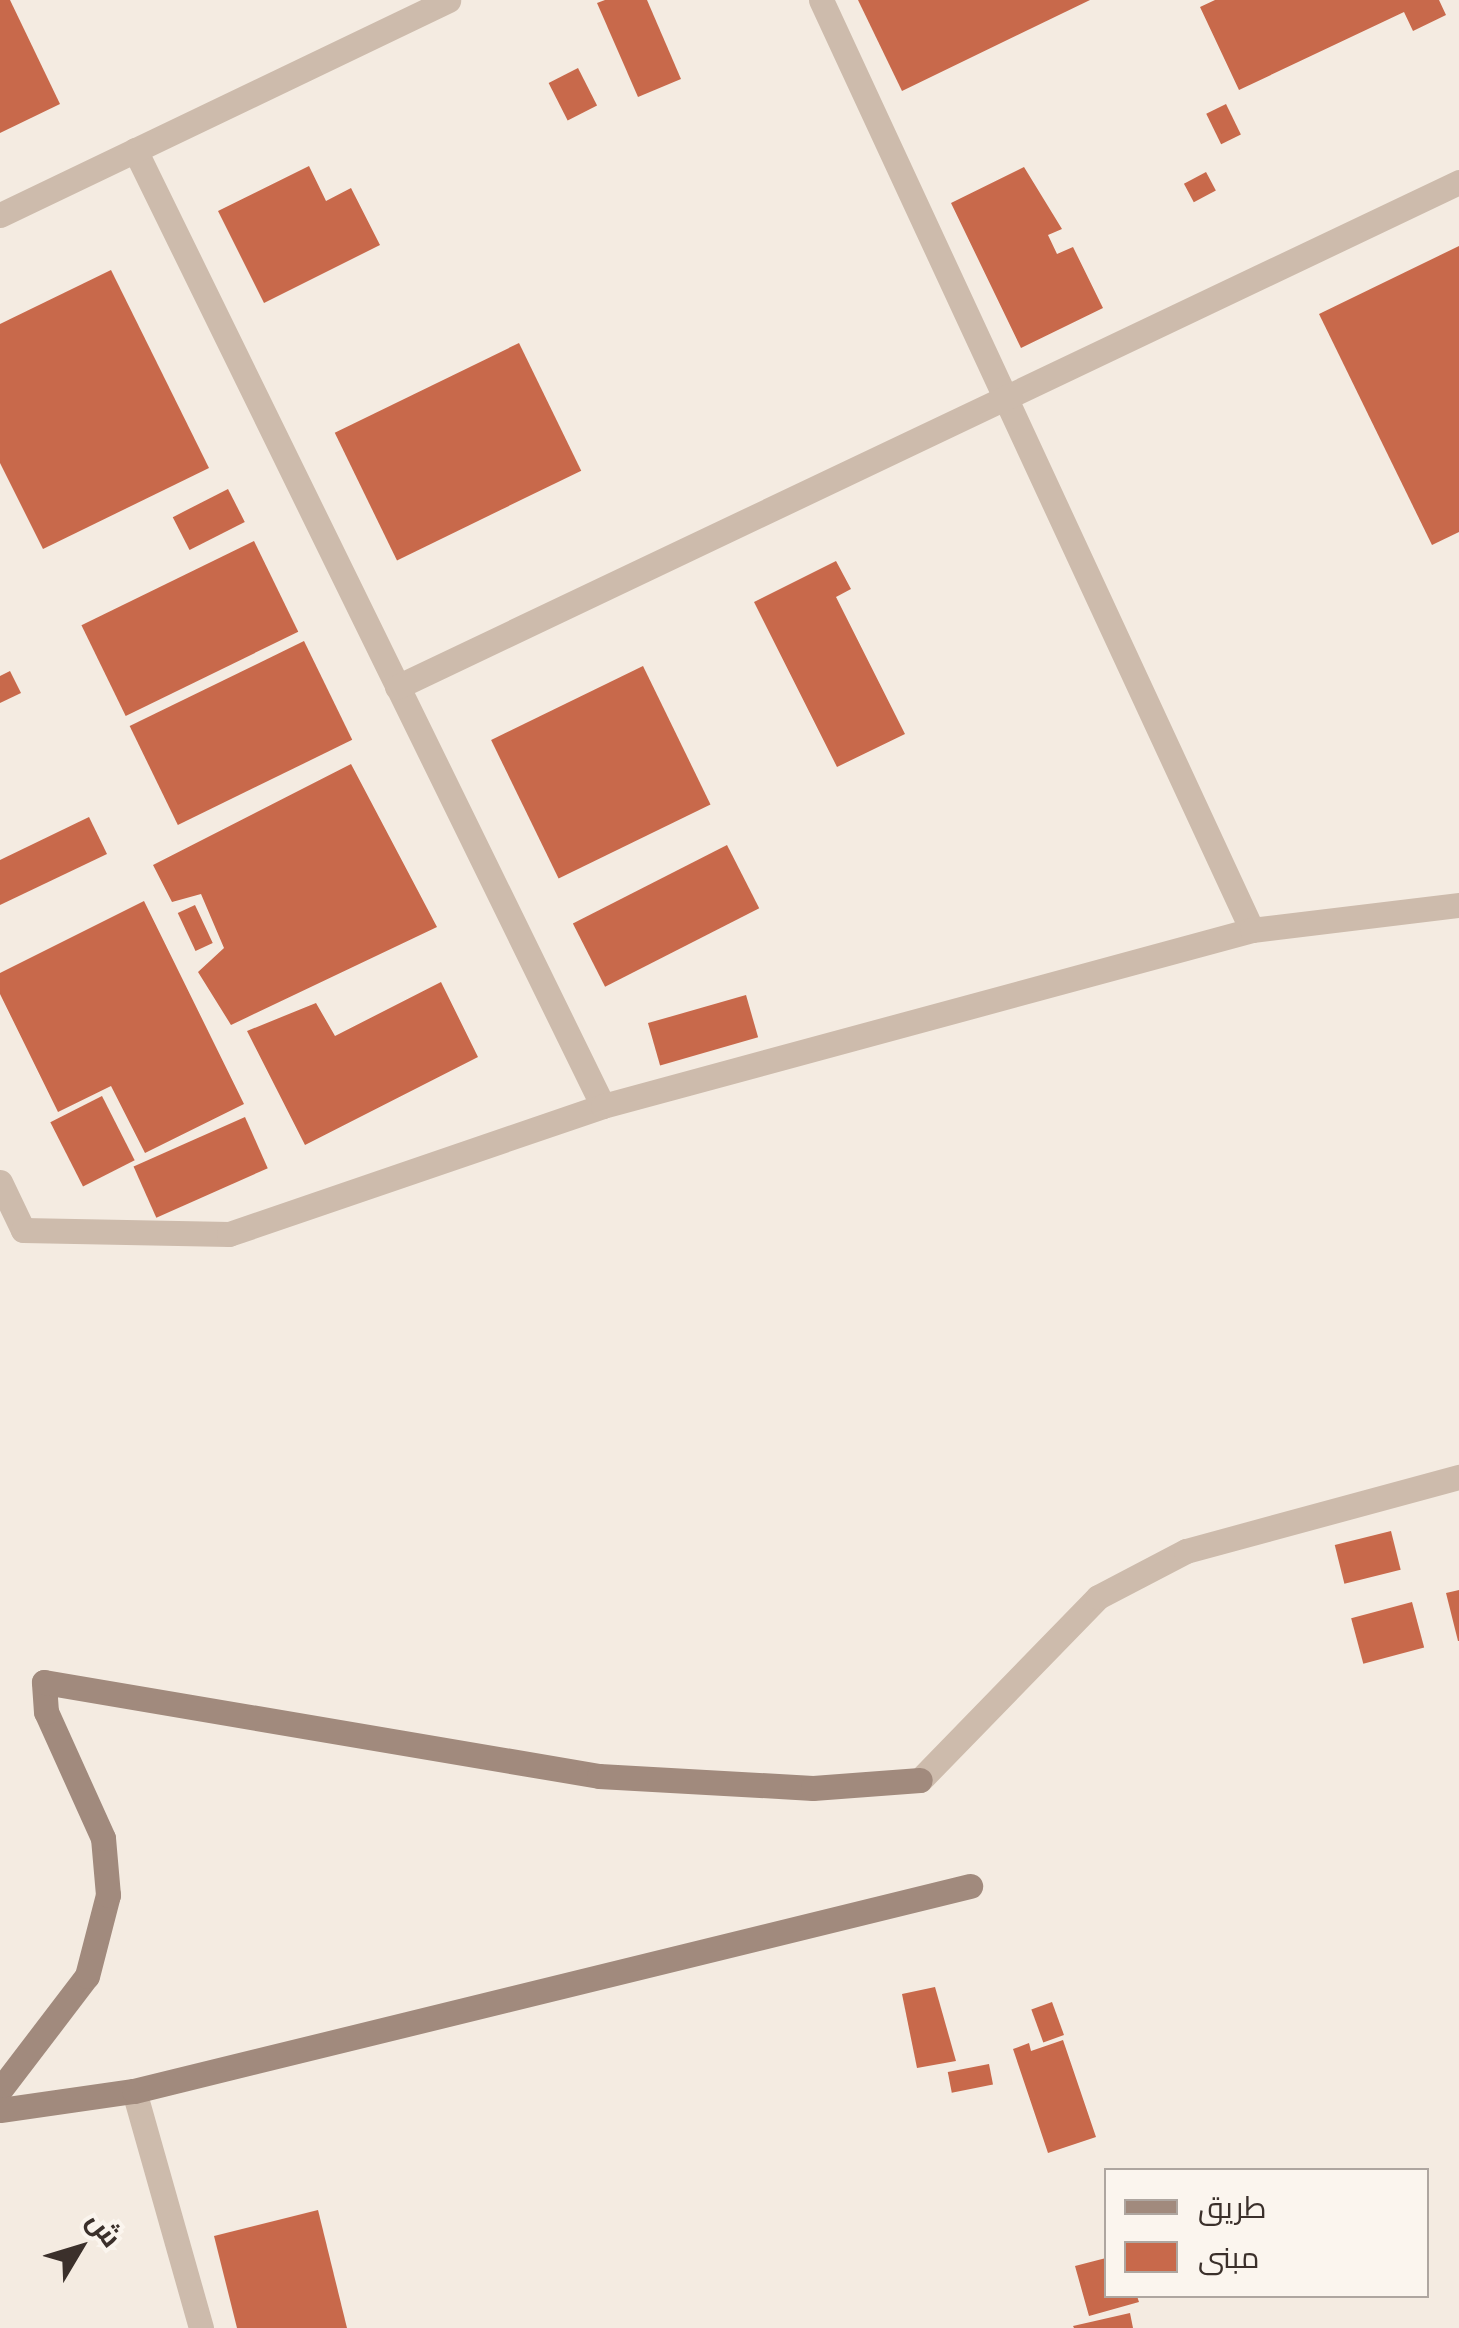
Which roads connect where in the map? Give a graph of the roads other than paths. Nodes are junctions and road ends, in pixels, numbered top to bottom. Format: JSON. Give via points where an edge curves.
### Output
{"nodes":[{"id":1,"x":448,"y":0,"type":"edge"},
{"id":2,"x":821,"y":0,"type":"edge"},
{"id":3,"x":135,"y":150,"type":"junction"},
{"id":4,"x":1459,"y":182,"type":"edge"},
{"id":5,"x":0,"y":215,"type":"edge"},
{"id":6,"x":1006,"y":399,"type":"junction"},
{"id":7,"x":397,"y":687,"type":"junction"},
{"id":8,"x":1459,"y":905,"type":"edge"},
{"id":9,"x":1252,"y":930,"type":"junction"},
{"id":10,"x":603,"y":1106,"type":"junction"},
{"id":11,"x":0,"y":1182,"type":"edge"},
{"id":12,"x":1459,"y":1477,"type":"edge"},
{"id":13,"x":920,"y":1780,"type":"joint"},
{"id":14,"x":970,"y":1886,"type":"dead end"},
{"id":15,"x":0,"y":2090,"type":"edge"},
{"id":16,"x":134,"y":2091,"type":"junction"},
{"id":17,"x":0,"y":2110,"type":"edge"},
{"id":18,"x":201,"y":2328,"type":"edge"}],
"edges":[{"from":1,"to":3,"type":"street"},
{"from":2,"to":6,"type":"street"},
{"from":3,"to":5,"type":"street"},
{"from":3,"to":7,"type":"street"},
{"from":4,"to":6,"type":"street"},
{"from":6,"to":7,"type":"street"},
{"from":6,"to":9,"type":"street"},
{"from":7,"to":10,"type":"street"},
{"from":8,"to":9,"type":"street"},
{"from":9,"to":10,"type":"street"},
{"from":10,"to":11,"type":"street","via":[[229,1234],[23,1230]]},
{"from":12,"to":13,"type":"street","via":[[1186,1551],[1098,1597]]},
{"from":13,"to":15,"type":"main road","via":[[813,1788],[599,1776],[44,1682],[46,1712],[103,1838],[108,1895],[87,1976]]},
{"from":14,"to":16,"type":"main road"},
{"from":16,"to":17,"type":"main road"},
{"from":16,"to":18,"type":"street"}]}
